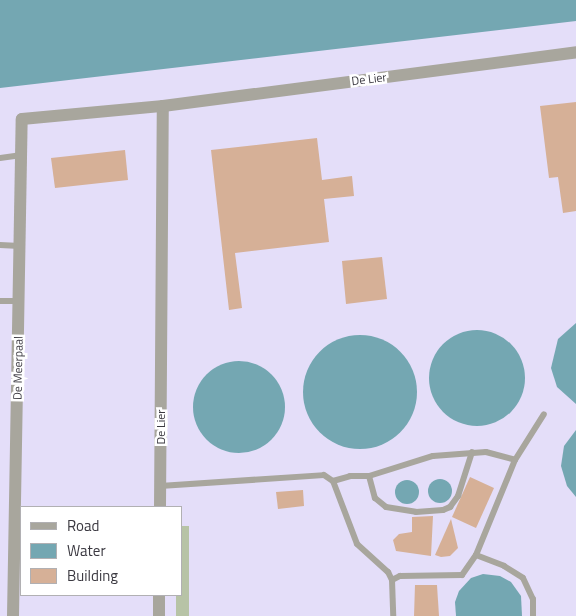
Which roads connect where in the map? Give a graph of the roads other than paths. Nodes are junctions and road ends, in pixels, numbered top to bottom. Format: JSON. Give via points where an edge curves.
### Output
{"nodes":[{"id":1,"x":576,"y":52,"type":"edge"},
{"id":2,"x":162,"y":106,"type":"junction"},
{"id":3,"x":22,"y":119,"type":"joint"},
{"id":4,"x":22,"y":155,"type":"junction"},
{"id":5,"x":0,"y":158,"type":"edge"},
{"id":6,"x":0,"y":245,"type":"edge"},
{"id":7,"x":20,"y":246,"type":"junction"},
{"id":8,"x":0,"y":301,"type":"edge"},
{"id":9,"x":20,"y":301,"type":"junction"},
{"id":10,"x":544,"y":414,"type":"dead end"},
{"id":11,"x":472,"y":452,"type":"junction"},
{"id":12,"x":515,"y":460,"type":"junction"},
{"id":13,"x":369,"y":476,"type":"junction"},
{"id":14,"x":334,"y":481,"type":"junction"},
{"id":15,"x":160,"y":486,"type":"junction"},
{"id":16,"x":160,"y":506,"type":"edge"},
{"id":17,"x":476,"y":555,"type":"junction"},
{"id":18,"x":392,"y":580,"type":"junction"},
{"id":19,"x":159,"y":596,"type":"edge"},
{"id":20,"x":13,"y":616,"type":"edge"},
{"id":21,"x":159,"y":616,"type":"edge"},
{"id":22,"x":393,"y":616,"type":"edge"},
{"id":23,"x":533,"y":616,"type":"edge"}],
"edges":[{"from":1,"to":2,"type":"street","name":"De Lier"},
{"from":2,"to":3,"type":"street","name":"De Lier"},
{"from":2,"to":15,"type":"street","name":"De Lier"},
{"from":3,"to":4,"type":"street","name":"De Meerpaal"},
{"from":4,"to":5,"type":"lane"},
{"from":4,"to":7,"type":"street","name":"De Meerpaal"},
{"from":6,"to":7,"type":"lane"},
{"from":7,"to":9,"type":"street","name":"De Meerpaal"},
{"from":8,"to":9,"type":"lane"},
{"from":9,"to":20,"type":"street","name":"De Meerpaal"},
{"from":10,"to":12,"type":"lane"},
{"from":11,"to":12,"type":"lane","via":[[498,454]]},
{"from":11,"to":13,"type":"lane","via":[[415,460]]},
{"from":11,"to":13,"type":"lane","via":[[458,496],[450,507],[443,510],[416,512],[386,507],[375,498]]},
{"from":12,"to":17,"type":"lane"},
{"from":13,"to":14,"type":"lane","via":[[350,476]]},
{"from":14,"to":15,"type":"lane","via":[[324,474],[310,473]]},
{"from":14,"to":18,"type":"lane","via":[[351,533]]},
{"from":15,"to":16,"type":"street","name":"De Lier"},
{"from":17,"to":18,"type":"lane","via":[[462,575],[400,576]]},
{"from":17,"to":23,"type":"lane","via":[[523,578],[533,599]]},
{"from":18,"to":22,"type":"lane"},
{"from":19,"to":21,"type":"street"}]}
